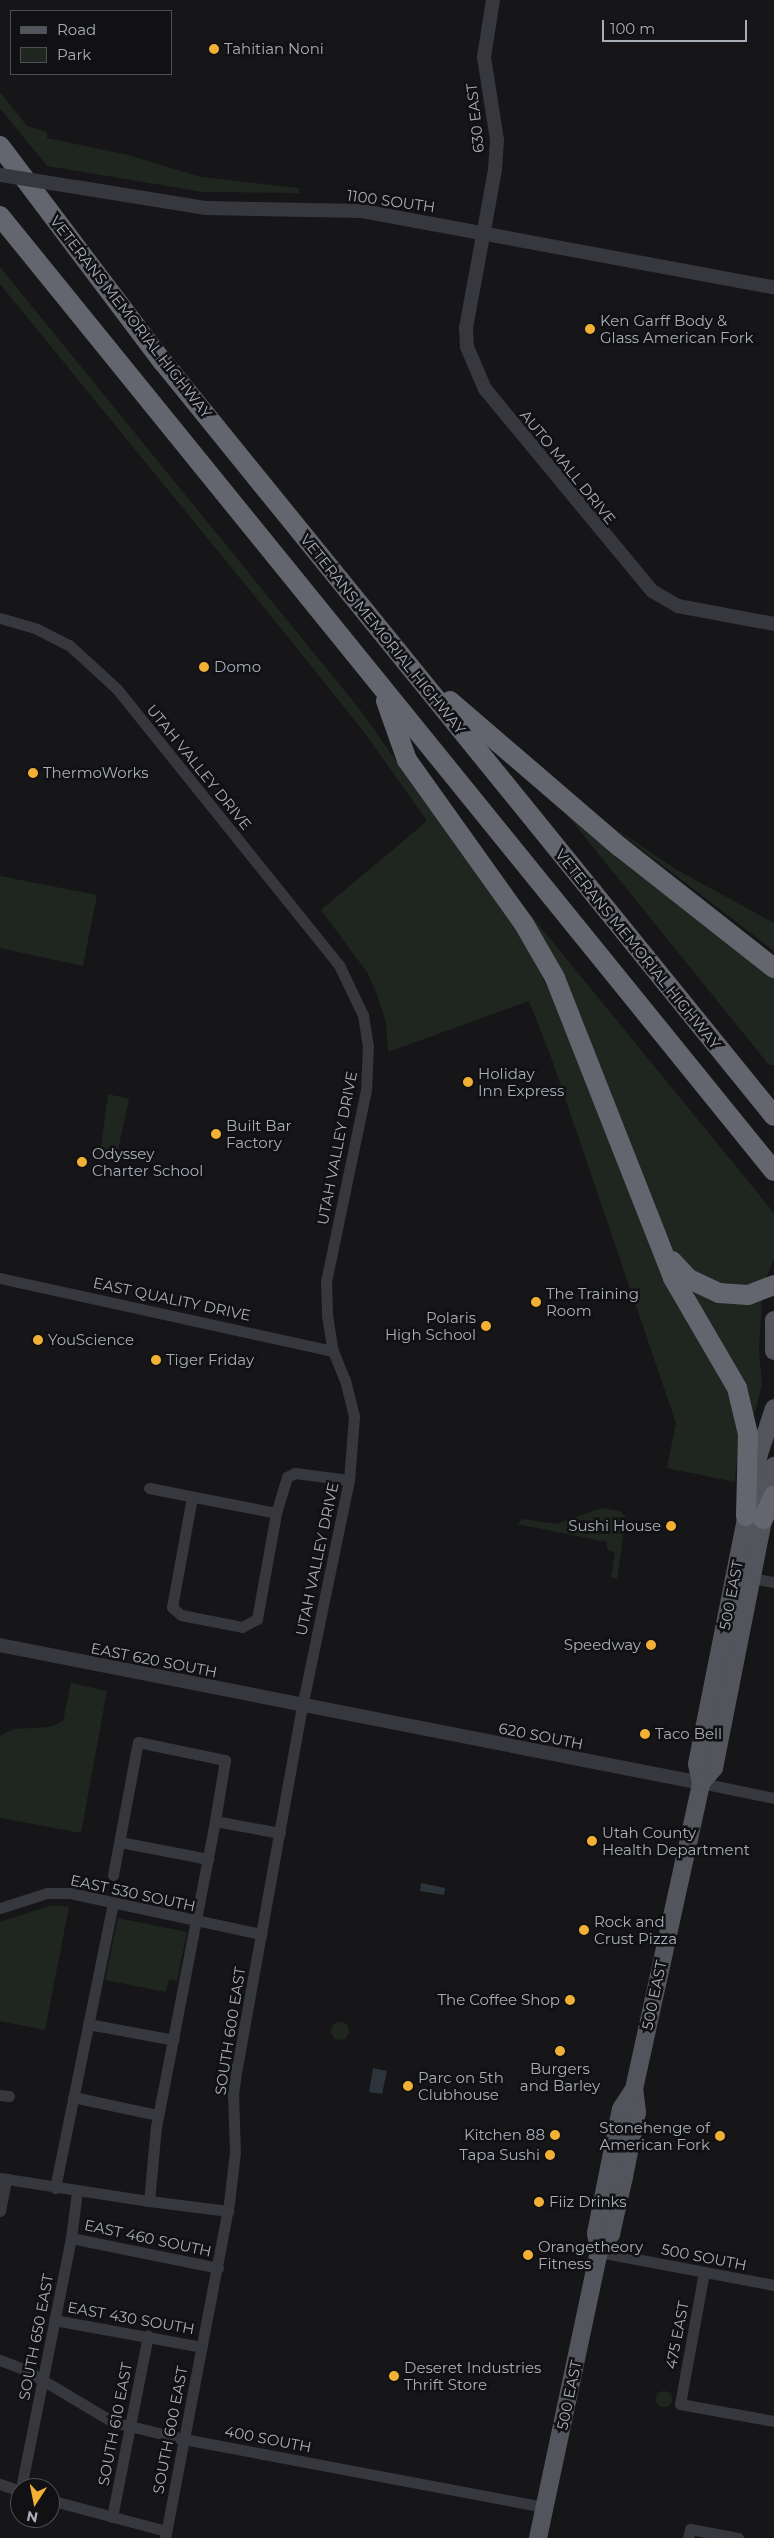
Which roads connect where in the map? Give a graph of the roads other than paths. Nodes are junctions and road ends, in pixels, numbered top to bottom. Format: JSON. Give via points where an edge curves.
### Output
{"nodes":[{"id":1,"x":493,"y":0,"type":"edge"},
{"id":2,"x":0,"y":146,"type":"edge"},
{"id":3,"x":0,"y":175,"type":"edge"},
{"id":4,"x":0,"y":216,"type":"edge"},
{"id":5,"x":482,"y":231,"type":"junction"},
{"id":6,"x":774,"y":286,"type":"edge"},
{"id":7,"x":0,"y":618,"type":"edge"},
{"id":8,"x":774,"y":624,"type":"edge"},
{"id":9,"x":408,"y":664,"type":"junction"},
{"id":10,"x":382,"y":687,"type":"junction"},
{"id":11,"x":745,"y":943,"type":"junction"},
{"id":12,"x":774,"y":961,"type":"edge"},
{"id":13,"x":774,"y":968,"type":"edge"},
{"id":14,"x":774,"y":1116,"type":"edge"},
{"id":15,"x":774,"y":1171,"type":"edge"},
{"id":16,"x":660,"y":1240,"type":"junction"},
{"id":17,"x":2,"y":1278,"type":"edge"},
{"id":18,"x":774,"y":1285,"type":"edge"},
{"id":19,"x":774,"y":1320,"type":"edge"},
{"id":20,"x":333,"y":1351,"type":"junction"},
{"id":21,"x":774,"y":1351,"type":"edge"},
{"id":22,"x":774,"y":1408,"type":"edge"},
{"id":23,"x":774,"y":1466,"type":"edge"},
{"id":24,"x":349,"y":1480,"type":"junction"},
{"id":25,"x":149,"y":1488,"type":"dead end"},
{"id":26,"x":192,"y":1496,"type":"junction"},
{"id":27,"x":774,"y":1496,"type":"edge"},
{"id":28,"x":276,"y":1513,"type":"junction"},
{"id":29,"x":755,"y":1517,"type":"junction"},
{"id":30,"x":751,"y":1578,"type":"junction"},
{"id":31,"x":774,"y":1582,"type":"edge"},
{"id":32,"x":0,"y":1645,"type":"edge"},
{"id":33,"x":302,"y":1706,"type":"junction"},
{"id":34,"x":701,"y":1783,"type":"junction"},
{"id":35,"x":774,"y":1798,"type":"edge"},
{"id":36,"x":215,"y":1820,"type":"junction"},
{"id":37,"x":280,"y":1833,"type":"junction"},
{"id":38,"x":120,"y":1842,"type":"junction"},
{"id":39,"x":208,"y":1859,"type":"junction"},
{"id":40,"x":113,"y":1875,"type":"dead end"},
{"id":41,"x":113,"y":1902,"type":"junction"},
{"id":42,"x":0,"y":1908,"type":"edge"},
{"id":43,"x":198,"y":1921,"type":"junction"},
{"id":44,"x":262,"y":1934,"type":"junction"},
{"id":45,"x":88,"y":2024,"type":"junction"},
{"id":46,"x":174,"y":2040,"type":"junction"},
{"id":47,"x":73,"y":2097,"type":"junction"},
{"id":48,"x":158,"y":2115,"type":"junction"},
{"id":49,"x":3,"y":2179,"type":"edge"},
{"id":50,"x":54,"y":2188,"type":"junction"},
{"id":51,"x":77,"y":2192,"type":"junction"},
{"id":52,"x":149,"y":2201,"type":"junction"},
{"id":53,"x":0,"y":2211,"type":"edge"},
{"id":54,"x":228,"y":2211,"type":"junction"},
{"id":55,"x":71,"y":2238,"type":"junction"},
{"id":56,"x":599,"y":2252,"type":"junction"},
{"id":57,"x":218,"y":2268,"type":"junction"},
{"id":58,"x":704,"y":2272,"type":"junction"},
{"id":59,"x":774,"y":2285,"type":"edge"},
{"id":60,"x":54,"y":2320,"type":"junction"},
{"id":61,"x":148,"y":2336,"type":"junction"},
{"id":62,"x":202,"y":2347,"type":"junction"},
{"id":63,"x":0,"y":2360,"type":"edge"},
{"id":64,"x":43,"y":2381,"type":"junction"},
{"id":65,"x":774,"y":2422,"type":"edge"},
{"id":66,"x":129,"y":2426,"type":"junction"},
{"id":67,"x":184,"y":2439,"type":"junction"},
{"id":68,"x":22,"y":2478,"type":"edge"},
{"id":69,"x":60,"y":2503,"type":"edge"},
{"id":70,"x":544,"y":2507,"type":"junction"},
{"id":71,"x":112,"y":2517,"type":"junction"},
{"id":72,"x":689,"y":2533,"type":"edge"},
{"id":73,"x":165,"y":2534,"type":"edge"},
{"id":74,"x":538,"y":2538,"type":"edge"},
{"id":75,"x":738,"y":2538,"type":"edge"}],
"edges":[{"from":1,"to":5,"type":"street","name":"630 EAST","via":[[484,57],[497,140],[495,170]]},
{"from":2,"to":9,"type":"highway","name":"VETERANS MEMORIAL HIGHWAY","via":[[163,362]]},
{"from":3,"to":5,"type":"street","name":"1100 SOUTH","bridge":true,"via":[[206,208],[362,210]]},
{"from":4,"to":10,"type":"highway"},
{"from":5,"to":6,"type":"street","name":"1100 SOUTH"},
{"from":5,"to":8,"type":"street","name":"AUTO MALL DRIVE","via":[[466,328],[467,347],[485,389],[652,591],[678,606]]},
{"from":7,"to":20,"type":"street","name":"UTAH VALLEY DRIVE","via":[[56,637],[93,663],[324,945],[352,987],[363,1015],[369,1063],[326,1282],[326,1316]]},
{"from":9,"to":11,"type":"highway","via":[[620,847]]},
{"from":9,"to":14,"type":"highway","name":"VETERANS MEMORIAL HIGHWAY"},
{"from":10,"to":15,"type":"highway"},
{"from":10,"to":16,"type":"highway","via":[[408,760],[524,924],[555,978]]},
{"from":11,"to":12,"type":"highway"},
{"from":11,"to":13,"type":"highway"},
{"from":16,"to":18,"type":"highway","via":[[681,1272],[710,1291],[742,1296]]},
{"from":16,"to":29,"type":"highway","via":[[673,1278],[727,1368],[741,1401]]},
{"from":17,"to":20,"type":"street","name":"EAST QUALITY DRIVE"},
{"from":19,"to":21,"type":"main road"},
{"from":20,"to":24,"type":"street","name":"UTAH VALLEY DRIVE","via":[[348,1389],[354,1418]]},
{"from":22,"to":29,"type":"main road","name":"500 EAST","via":[[761,1446]]},
{"from":23,"to":29,"type":"main road","name":"500 EAST"},
{"from":24,"to":28,"type":"street","via":[[291,1474],[284,1483]]},
{"from":24,"to":33,"type":"street","name":"UTAH VALLEY DRIVE"},
{"from":25,"to":26,"type":"street"},
{"from":26,"to":28,"type":"street"},
{"from":26,"to":28,"type":"street","via":[[172,1607],[182,1615],[242,1627],[255,1622]]},
{"from":27,"to":29,"type":"highway"},
{"from":29,"to":30,"type":"main road","name":"500 EAST"},
{"from":29,"to":34,"type":"main road","name":"500 EAST","via":[[696,1764]]},
{"from":30,"to":31,"type":"street"},
{"from":30,"to":34,"type":"main road","name":"500 EAST","via":[[714,1768]]},
{"from":32,"to":33,"type":"street","name":"EAST 620 SOUTH"},
{"from":33,"to":34,"type":"street","name":"620 SOUTH"},
{"from":33,"to":37,"type":"street","name":"SOUTH 600 EAST"},
{"from":34,"to":35,"type":"street","name":"620 SOUTH"},
{"from":34,"to":56,"type":"main road","name":"500 EAST","via":[[634,2089],[620,2117],[596,2233]]},
{"from":36,"to":37,"type":"street"},
{"from":36,"to":38,"type":"street","via":[[225,1760],[138,1742]]},
{"from":36,"to":39,"type":"street"},
{"from":37,"to":44,"type":"street","name":"SOUTH 600 EAST"},
{"from":38,"to":39,"type":"street"},
{"from":38,"to":40,"type":"street"},
{"from":39,"to":43,"type":"street"},
{"from":41,"to":42,"type":"street","name":"EAST 530 SOUTH","via":[[70,1893],[47,1893]]},
{"from":41,"to":43,"type":"street","name":"EAST 530 SOUTH"},
{"from":41,"to":45,"type":"street"},
{"from":43,"to":44,"type":"street","name":"EAST 530 SOUTH"},
{"from":43,"to":46,"type":"street"},
{"from":44,"to":54,"type":"street","name":"SOUTH 600 EAST","via":[[233,2093],[235,2152]]},
{"from":45,"to":46,"type":"street"},
{"from":45,"to":47,"type":"street"},
{"from":46,"to":48,"type":"street"},
{"from":47,"to":48,"type":"street"},
{"from":47,"to":50,"type":"street"},
{"from":48,"to":52,"type":"street"},
{"from":49,"to":50,"type":"street"},
{"from":49,"to":53,"type":"street"},
{"from":50,"to":51,"type":"street"},
{"from":51,"to":52,"type":"street"},
{"from":51,"to":55,"type":"street","name":"SOUTH 650 EAST"},
{"from":52,"to":54,"type":"street"},
{"from":54,"to":57,"type":"street","name":"SOUTH 600 EAST"},
{"from":55,"to":57,"type":"street","name":"EAST 460 SOUTH"},
{"from":55,"to":60,"type":"street","name":"SOUTH 650 EAST"},
{"from":56,"to":58,"type":"street","name":"500 SOUTH"},
{"from":56,"to":70,"type":"main road","name":"500 EAST"},
{"from":57,"to":62,"type":"street","name":"SOUTH 600 EAST"},
{"from":58,"to":59,"type":"street","name":"500 SOUTH"},
{"from":58,"to":65,"type":"street","name":"475 EAST","via":[[680,2404]]},
{"from":60,"to":61,"type":"street","name":"EAST 430 SOUTH"},
{"from":60,"to":64,"type":"street","name":"SOUTH 650 EAST"},
{"from":61,"to":62,"type":"street","name":"EAST 430 SOUTH"},
{"from":61,"to":66,"type":"street","name":"SOUTH 610 EAST"},
{"from":62,"to":67,"type":"street","name":"SOUTH 600 EAST"},
{"from":63,"to":64,"type":"street","name":"400 SOUTH"},
{"from":64,"to":66,"type":"street","name":"400 SOUTH","via":[[113,2422]]},
{"from":64,"to":68,"type":"street","name":"SOUTH 650 EAST"},
{"from":66,"to":67,"type":"street","name":"400 SOUTH"},
{"from":66,"to":71,"type":"street","name":"SOUTH 610 EAST"},
{"from":67,"to":70,"type":"street","name":"400 SOUTH"},
{"from":67,"to":73,"type":"street","name":"SOUTH 600 EAST"},
{"from":69,"to":71,"type":"street"},
{"from":70,"to":74,"type":"main road","name":"500 EAST"},
{"from":71,"to":73,"type":"street"},
{"from":72,"to":75,"type":"street"}]}
